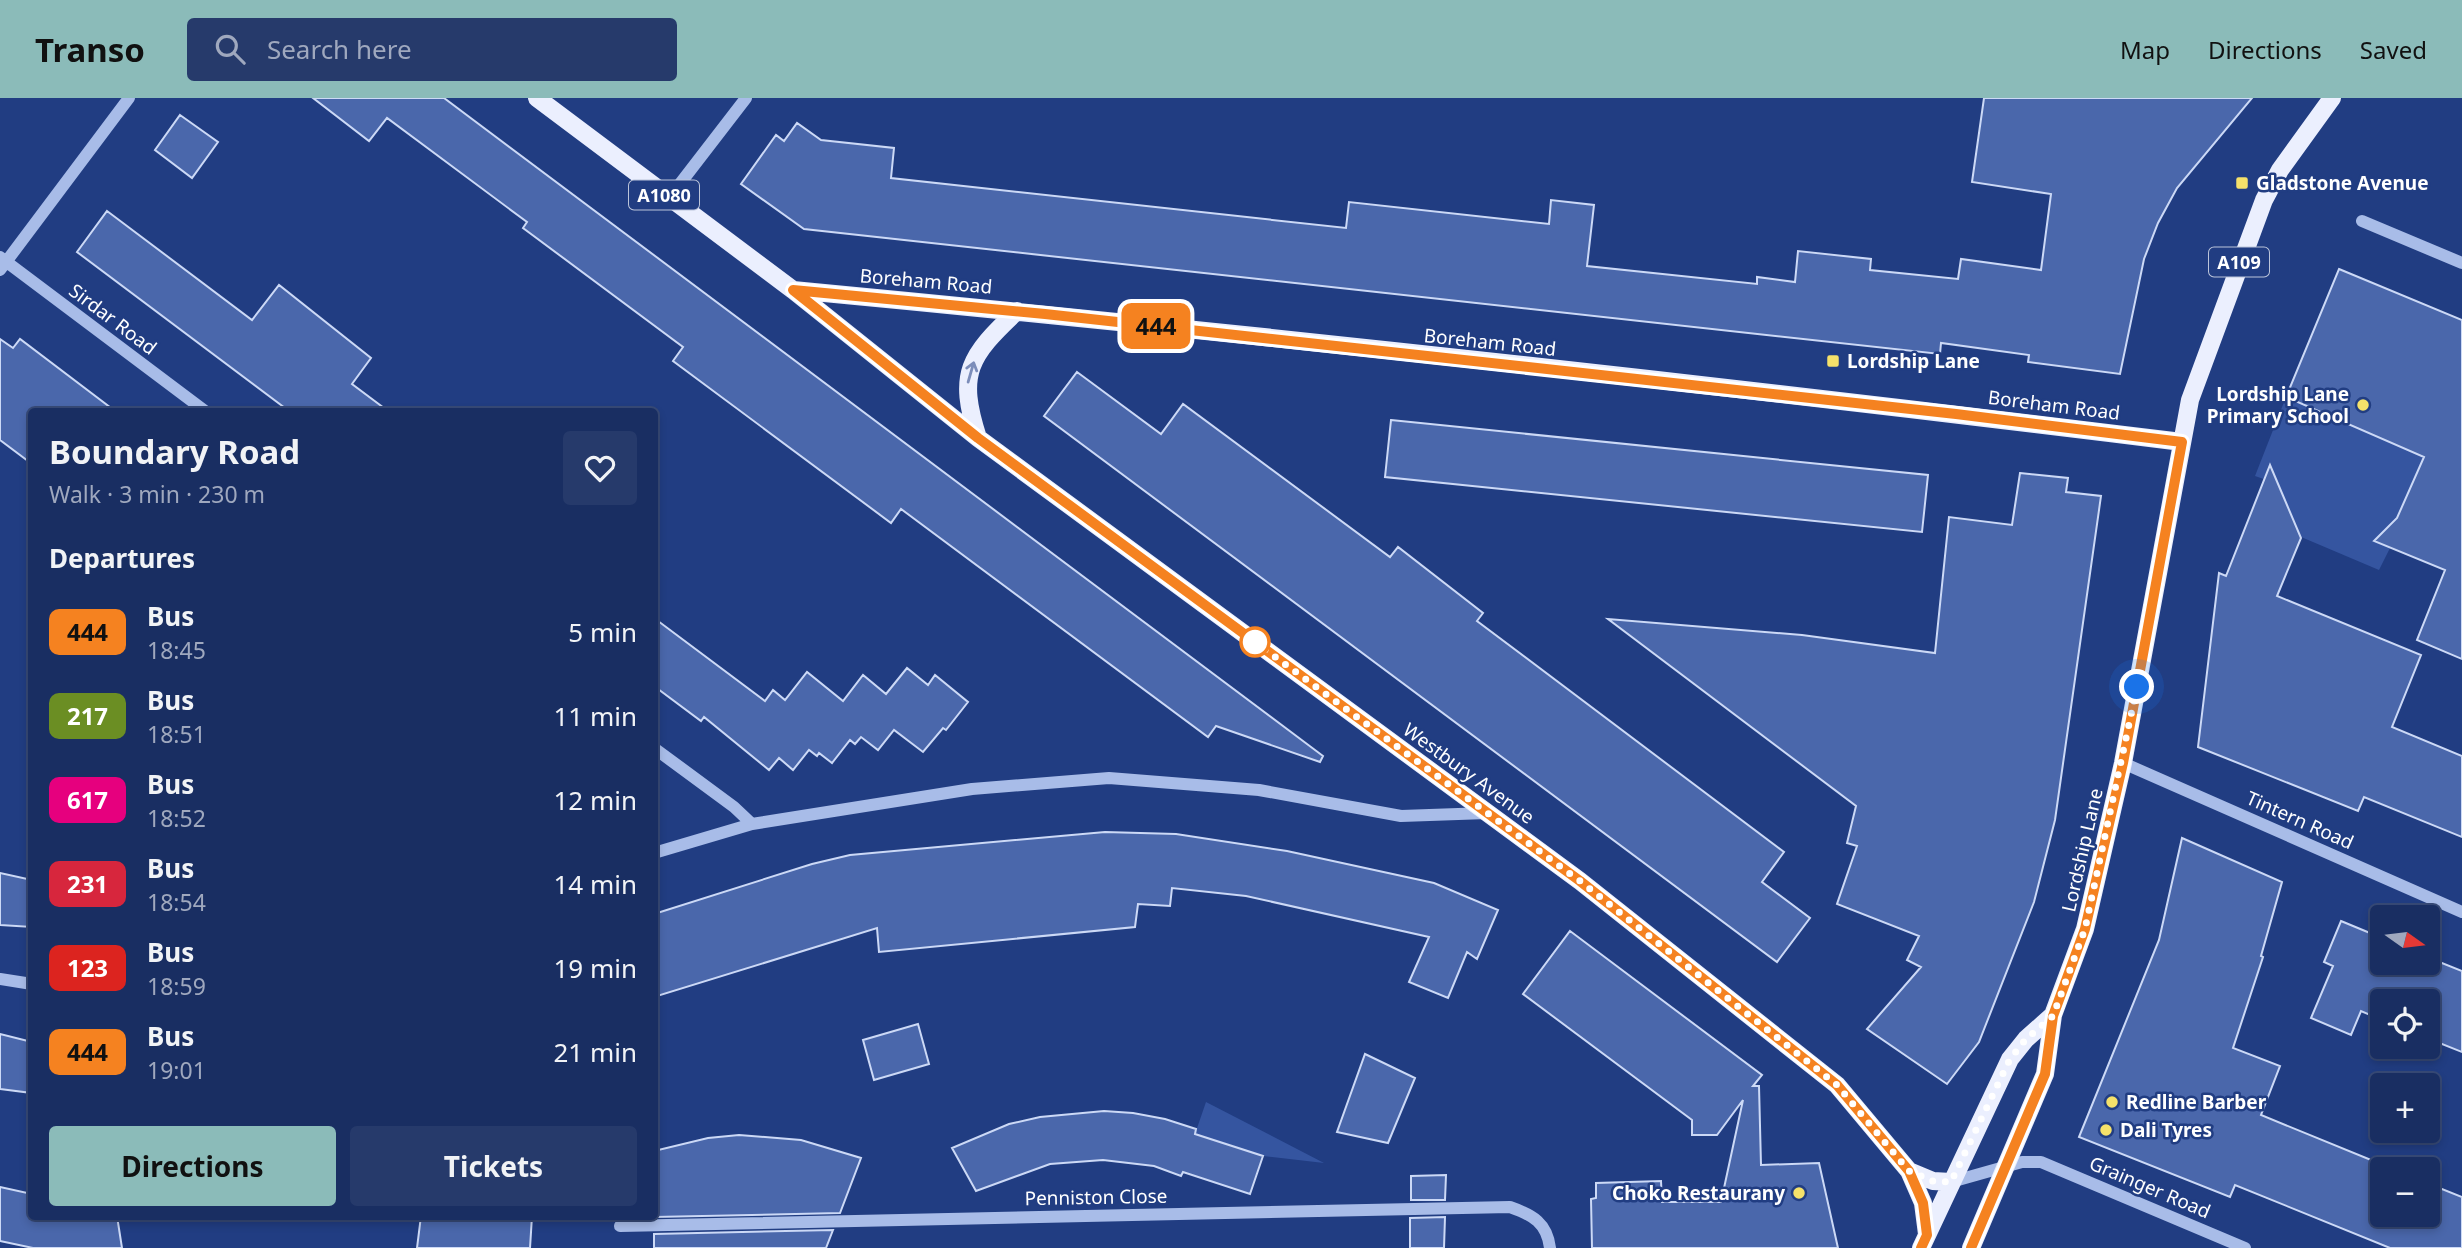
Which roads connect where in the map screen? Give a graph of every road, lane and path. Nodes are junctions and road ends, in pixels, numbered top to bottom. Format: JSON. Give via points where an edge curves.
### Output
{"nodes":[{"id":1,"x":129,"y":98,"type":"edge"},
{"id":2,"x":537,"y":98,"type":"edge"},
{"id":3,"x":746,"y":98,"type":"edge"},
{"id":4,"x":2332,"y":98,"type":"edge"},
{"id":5,"x":669,"y":198,"type":"junction"},
{"id":6,"x":2362,"y":221,"type":"dead end"},
{"id":7,"x":2,"y":263,"type":"edge"},
{"id":8,"x":2462,"y":263,"type":"edge"},
{"id":9,"x":793,"y":290,"type":"junction"},
{"id":10,"x":1017,"y":311,"type":"junction"},
{"id":11,"x":201,"y":408,"type":"edge"},
{"id":12,"x":978,"y":438,"type":"junction"},
{"id":13,"x":2182,"y":442,"type":"junction"},
{"id":14,"x":658,"y":751,"type":"edge"},
{"id":15,"x":2123,"y":763,"type":"junction"},
{"id":16,"x":1487,"y":813,"type":"junction"},
{"id":17,"x":752,"y":824,"type":"junction"},
{"id":18,"x":658,"y":852,"type":"edge"},
{"id":19,"x":2462,"y":912,"type":"edge"},
{"id":20,"x":0,"y":979,"type":"edge"},
{"id":21,"x":28,"y":983,"type":"edge"},
{"id":22,"x":2053,"y":1016,"type":"junction"},
{"id":23,"x":2005,"y":1168,"type":"junction"},
{"id":24,"x":1909,"y":1171,"type":"junction"},
{"id":25,"x":1951,"y":1182,"type":"junction"},
{"id":26,"x":620,"y":1226,"type":"dead end"},
{"id":27,"x":1924,"y":1242,"type":"edge"},
{"id":28,"x":1550,"y":1248,"type":"edge"},
{"id":29,"x":1971,"y":1248,"type":"edge"},
{"id":30,"x":2245,"y":1248,"type":"edge"}],
"edges":[{"from":1,"to":7,"type":"street"},
{"from":2,"to":5,"type":"main road","name":"Westbury Avenue","number":"A1080"},
{"from":3,"to":5,"type":"street"},
{"from":4,"to":13,"type":"main road","name":"Lordship Lane","number":"A109","via":[[2264,200],[2194,387]]},
{"from":5,"to":9,"type":"main road","name":"Westbury Avenue","number":"A1080"},
{"from":6,"to":8,"type":"street"},
{"from":7,"to":11,"type":"street","name":"Sirdar Road"},
{"from":9,"to":10,"type":"main road","name":"Boreham Road"},
{"from":9,"to":12,"type":"main road","name":"Westbury Avenue","number":"A1080"},
{"from":12,"to":10,"type":"main road","one_way":true,"via":[[967,393],[971,369],[985,342]]},
{"from":10,"to":13,"type":"main road","name":"Boreham Road"},
{"from":12,"to":16,"type":"main road","name":"Westbury Avenue","number":"A1080"},
{"from":13,"to":15,"type":"main road","name":"Lordship Lane","number":"A109"},
{"from":14,"to":17,"type":"street"},
{"from":15,"to":19,"type":"street","name":"Tintern Road"},
{"from":15,"to":22,"type":"main road","name":"Lordship Lane","number":"A109","via":[[2085,929]]},
{"from":16,"to":17,"type":"street","via":[[1401,816],[1259,790],[1109,778],[972,789]]},
{"from":16,"to":24,"type":"main road","name":"Westbury Avenue","number":"A1080","via":[[1837,1085]]},
{"from":17,"to":18,"type":"street"},
{"from":20,"to":21,"type":"street"},
{"from":22,"to":23,"type":"main road","name":"Lordship Lane","number":"A109","via":[[2045,1074]]},
{"from":22,"to":25,"type":"main road","name":"Lordship Lane","number":"A109","via":[[2010,1059]]},
{"from":23,"to":25,"type":"street"},
{"from":23,"to":29,"type":"main road","name":"Lordship Lane","number":"A109"},
{"from":23,"to":30,"type":"street","name":"Grainger Road","via":[[2041,1162]]},
{"from":24,"to":25,"type":"main road","via":[[1933,1181]]},
{"from":24,"to":27,"type":"main road","name":"Westbury Avenue","via":[[1923,1203]]},
{"from":25,"to":27,"type":"main road","name":"Lordship Lane","number":"A109"},
{"from":26,"to":28,"type":"street","name":"Penniston Close","via":[[1510,1207],[1540,1221]]}]}
